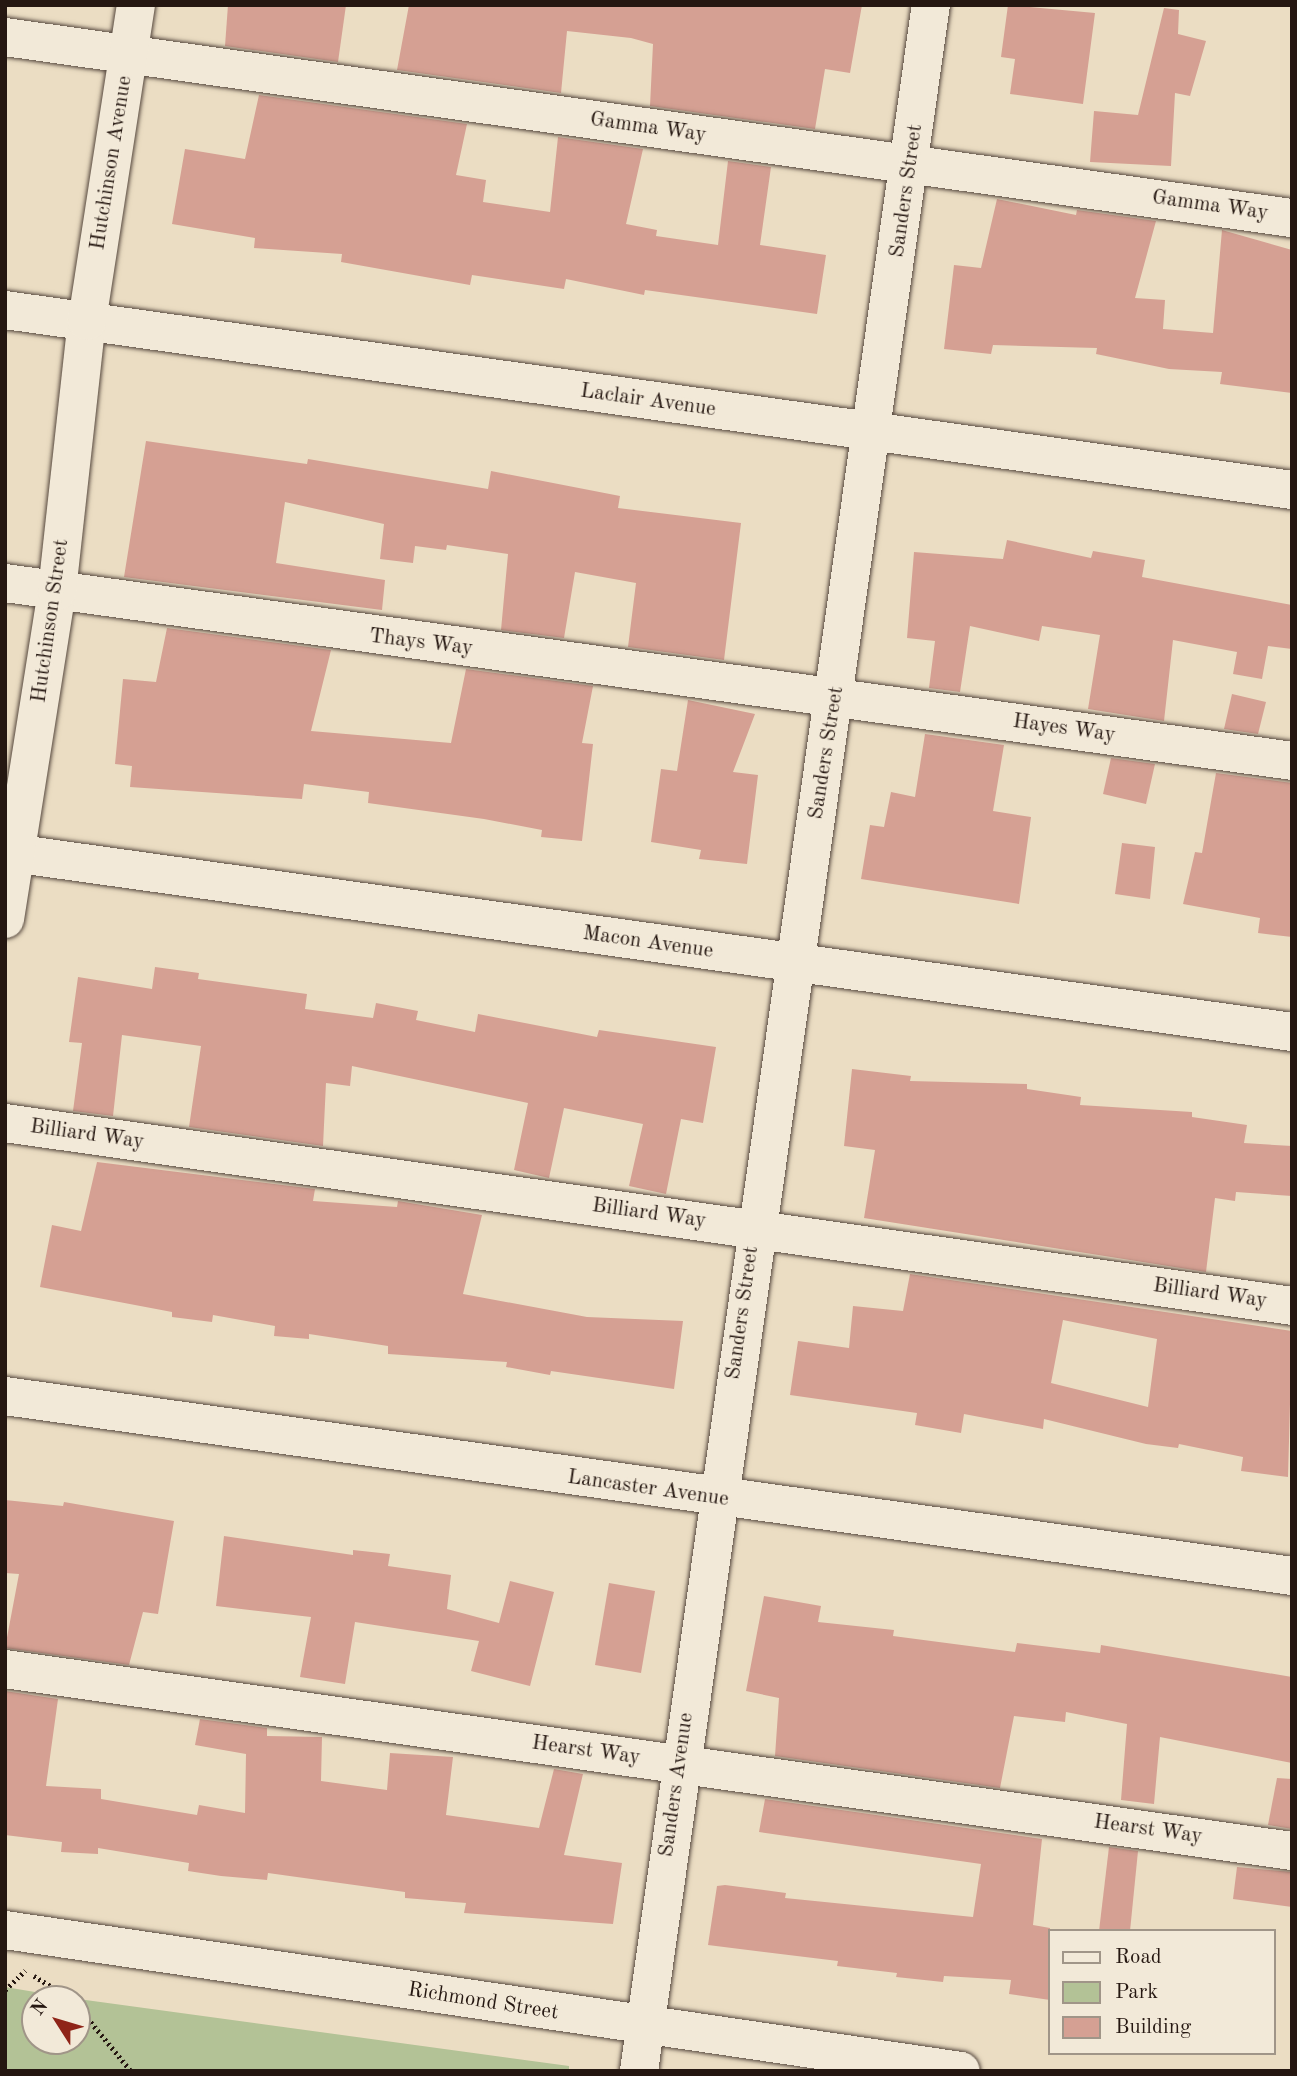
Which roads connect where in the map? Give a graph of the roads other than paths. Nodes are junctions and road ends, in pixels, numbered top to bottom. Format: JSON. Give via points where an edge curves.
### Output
{"nodes":[{"id":1,"x":136,"y":5,"type":"edge"},
{"id":2,"x":931,"y":5,"type":"edge"},
{"id":3,"x":5,"y":37,"type":"edge"},
{"id":4,"x":130,"y":55,"type":"junction"},
{"id":5,"x":912,"y":165,"type":"junction"},
{"id":6,"x":1292,"y":218,"type":"edge"},
{"id":7,"x":5,"y":310,"type":"edge"},
{"id":8,"x":87,"y":321,"type":"junction"},
{"id":9,"x":872,"y":432,"type":"junction"},
{"id":10,"x":1292,"y":490,"type":"edge"},
{"id":11,"x":5,"y":583,"type":"edge"},
{"id":12,"x":57,"y":591,"type":"junction"},
{"id":13,"x":837,"y":697,"type":"junction"},
{"id":14,"x":1292,"y":761,"type":"edge"},
{"id":15,"x":9,"y":853,"type":"edge"},
{"id":16,"x":5,"y":919,"type":"edge"},
{"id":17,"x":793,"y":962,"type":"junction"},
{"id":18,"x":1292,"y":1032,"type":"edge"},
{"id":19,"x":5,"y":1123,"type":"edge"},
{"id":20,"x":755,"y":1229,"type":"junction"},
{"id":21,"x":1292,"y":1306,"type":"edge"},
{"id":22,"x":5,"y":1396,"type":"edge"},
{"id":23,"x":716,"y":1499,"type":"junction"},
{"id":24,"x":1292,"y":1576,"type":"edge"},
{"id":25,"x":5,"y":1669,"type":"edge"},
{"id":26,"x":679,"y":1764,"type":"junction"},
{"id":27,"x":1292,"y":1851,"type":"edge"},
{"id":28,"x":5,"y":1930,"type":"edge"},
{"id":29,"x":645,"y":2027,"type":"junction"},
{"id":30,"x":639,"y":2071,"type":"edge"},
{"id":31,"x":961,"y":2071,"type":"edge"}],
"edges":[{"from":1,"to":4,"type":"street","name":"Hutchinson Avenue"},
{"from":2,"to":5,"type":"street","name":"Sanders Street"},
{"from":3,"to":4,"type":"street","name":"Gamma Way"},
{"from":4,"to":5,"type":"street","name":"Gamma Way"},
{"from":4,"to":8,"type":"street","name":"Hutchinson Avenue"},
{"from":5,"to":6,"type":"street","name":"Gamma Way"},
{"from":5,"to":9,"type":"street","name":"Sanders Street"},
{"from":7,"to":8,"type":"street","name":"Laclair Avenue"},
{"from":8,"to":9,"type":"street","name":"Laclair Avenue"},
{"from":8,"to":12,"type":"street","name":"Hutchinson Street"},
{"from":9,"to":10,"type":"street","name":"Laclair Avenue"},
{"from":9,"to":13,"type":"street","name":"Sanders Street"},
{"from":11,"to":12,"type":"street","name":"Thays Way"},
{"from":12,"to":13,"type":"street","name":"Thays Way"},
{"from":12,"to":15,"type":"street","name":"Hutchinson Street"},
{"from":13,"to":14,"type":"street","name":"Hayes Way"},
{"from":13,"to":17,"type":"street","name":"Sanders Street"},
{"from":15,"to":16,"type":"street","name":"Hutchinson Street"},
{"from":15,"to":17,"type":"street","name":"Macon Avenue"},
{"from":17,"to":18,"type":"street","name":"Macon Avenue"},
{"from":17,"to":20,"type":"street","name":"Sanders Street"},
{"from":19,"to":20,"type":"street","name":"Billiard Way"},
{"from":20,"to":21,"type":"street","name":"Billiard Way"},
{"from":20,"to":23,"type":"street","name":"Sanders Street"},
{"from":22,"to":23,"type":"street","name":"Lancaster Avenue"},
{"from":23,"to":24,"type":"street","name":"Lancaster Avenue"},
{"from":23,"to":26,"type":"street","name":"Sanders Avenue"},
{"from":25,"to":26,"type":"street","name":"Hearst Way"},
{"from":26,"to":27,"type":"street","name":"Hearst Way"},
{"from":26,"to":29,"type":"street","name":"Sanders Avenue"},
{"from":28,"to":29,"type":"street","name":"Richmond Street"},
{"from":29,"to":30,"type":"street","name":"Sanders Avenue"},
{"from":29,"to":31,"type":"street","name":"Richmond Street"}]}
